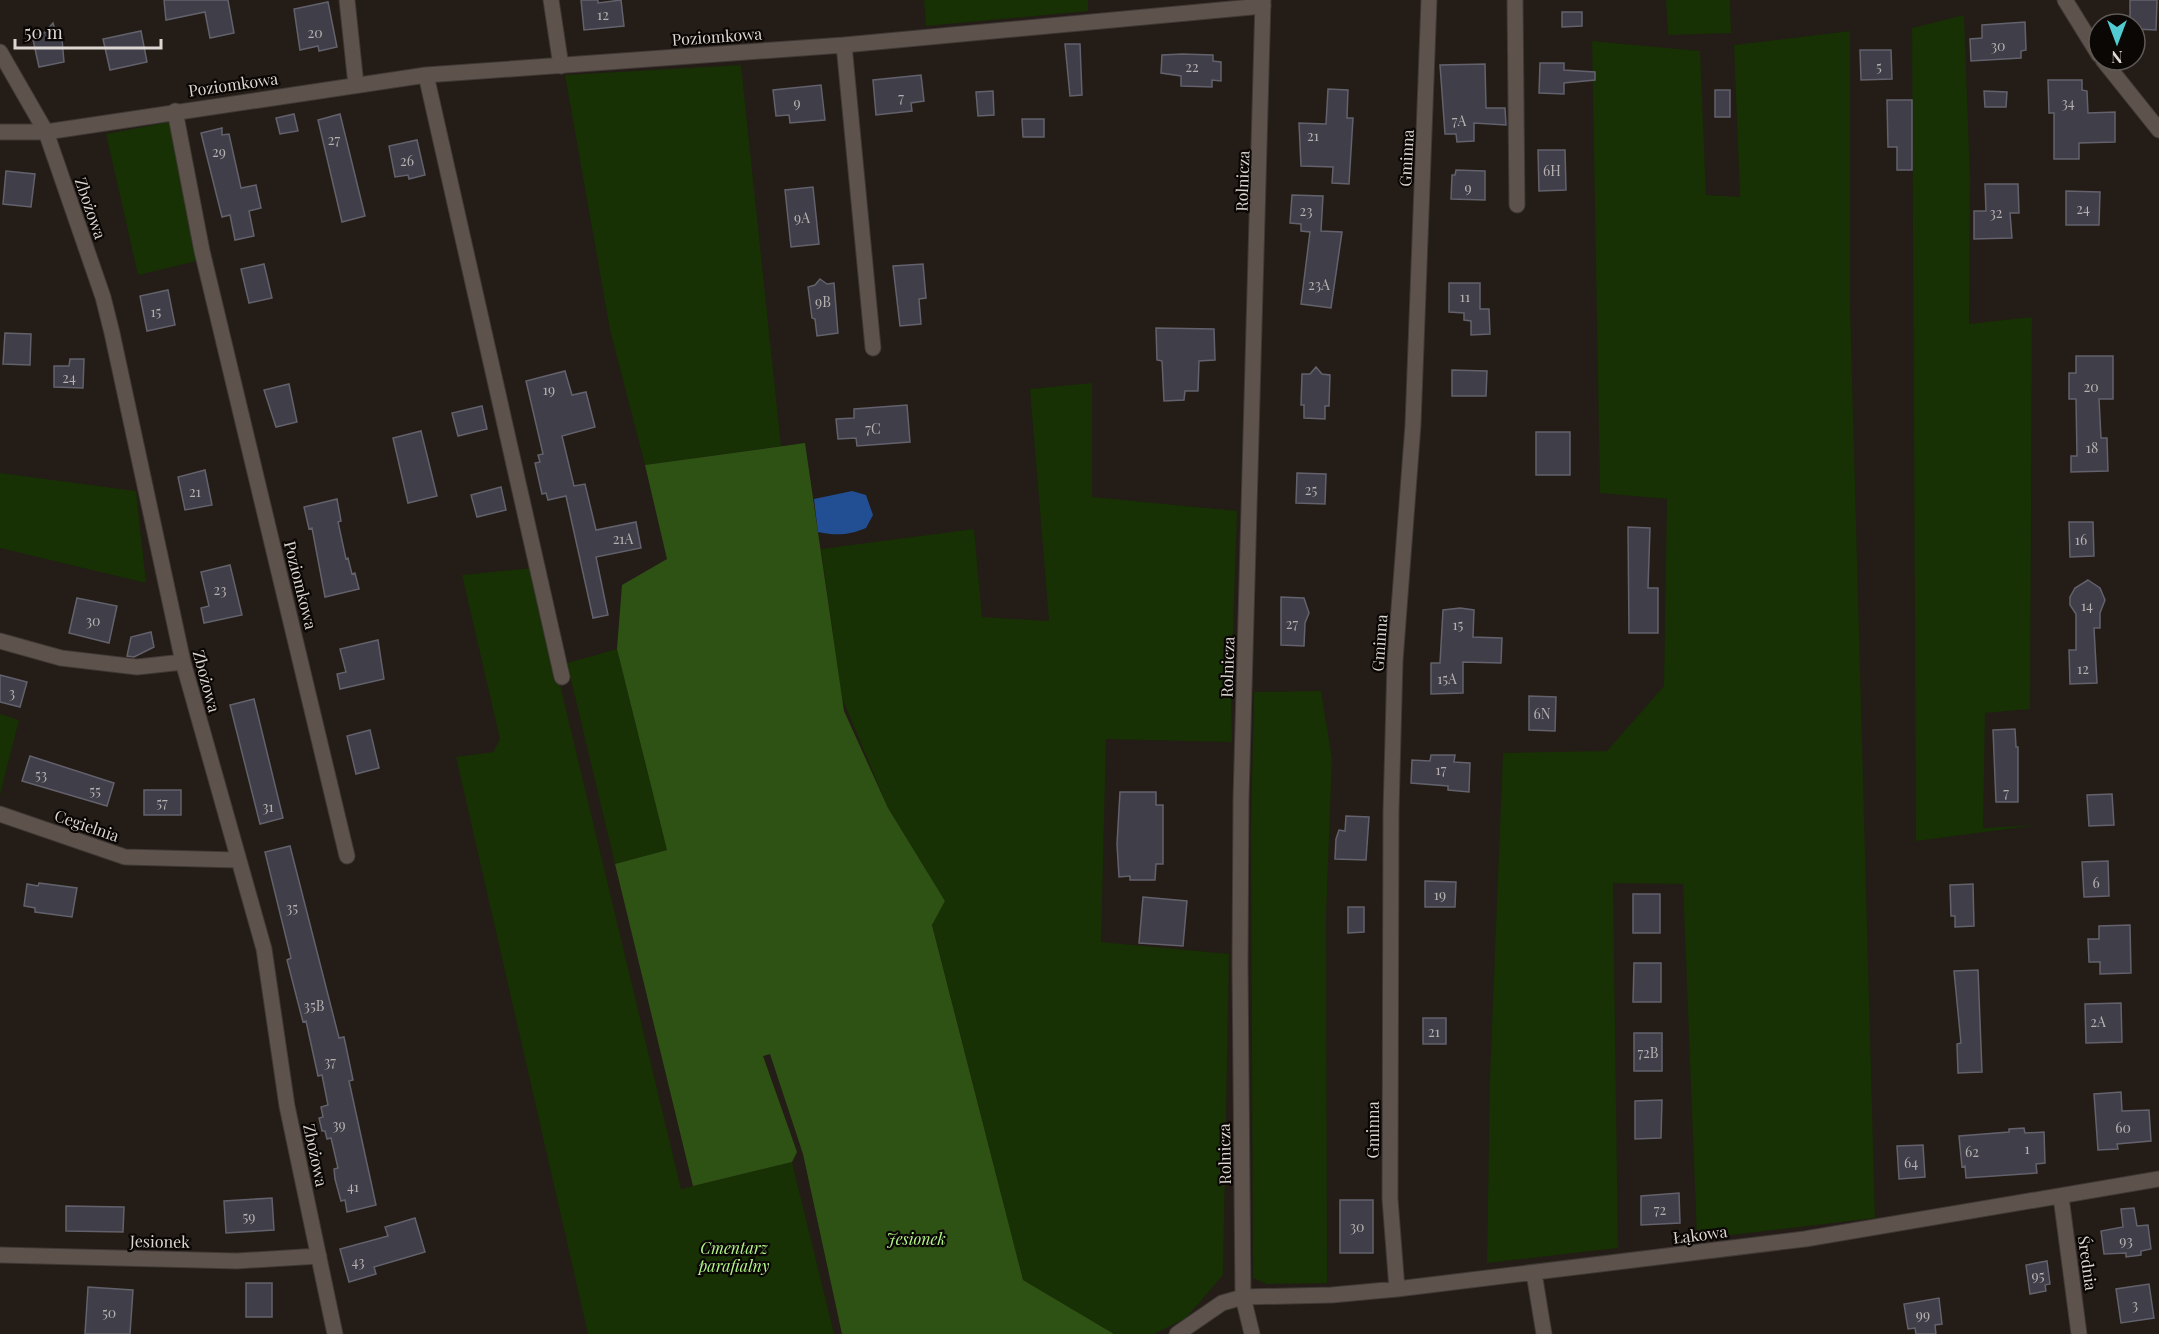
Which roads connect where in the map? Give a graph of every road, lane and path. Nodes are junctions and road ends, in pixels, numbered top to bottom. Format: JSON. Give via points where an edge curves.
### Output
{"nodes":[{"id":1,"x":347,"y":0,"type":"edge"},
{"id":2,"x":551,"y":0,"type":"edge"},
{"id":3,"x":1429,"y":0,"type":"edge"},
{"id":4,"x":1515,"y":0,"type":"edge"},
{"id":5,"x":2065,"y":0,"type":"edge"},
{"id":6,"x":1263,"y":3,"type":"edge"},
{"id":7,"x":2087,"y":36,"type":"edge"},
{"id":8,"x":844,"y":45,"type":"junction"},
{"id":9,"x":0,"y":52,"type":"edge"},
{"id":10,"x":561,"y":66,"type":"junction"},
{"id":11,"x":2113,"y":72,"type":"edge"},
{"id":12,"x":426,"y":75,"type":"junction"},
{"id":13,"x":356,"y":85,"type":"junction"},
{"id":14,"x":175,"y":111,"type":"junction"},
{"id":15,"x":2159,"y":130,"type":"edge"},
{"id":16,"x":0,"y":132,"type":"edge"},
{"id":17,"x":46,"y":132,"type":"junction"},
{"id":18,"x":1517,"y":205,"type":"dead end"},
{"id":19,"x":873,"y":348,"type":"dead end"},
{"id":20,"x":0,"y":641,"type":"edge"},
{"id":21,"x":183,"y":662,"type":"junction"},
{"id":22,"x":562,"y":677,"type":"dead end"},
{"id":23,"x":0,"y":814,"type":"edge"},
{"id":24,"x":347,"y":856,"type":"dead end"},
{"id":25,"x":237,"y":860,"type":"junction"},
{"id":26,"x":2159,"y":1179,"type":"edge"},
{"id":27,"x":2061,"y":1197,"type":"junction"},
{"id":28,"x":0,"y":1255,"type":"edge"},
{"id":29,"x":319,"y":1256,"type":"junction"},
{"id":30,"x":1534,"y":1273,"type":"junction"},
{"id":31,"x":1397,"y":1289,"type":"junction"},
{"id":32,"x":1243,"y":1297,"type":"junction"},
{"id":33,"x":335,"y":1334,"type":"edge"},
{"id":34,"x":1177,"y":1334,"type":"edge"},
{"id":35,"x":1252,"y":1334,"type":"edge"},
{"id":36,"x":1544,"y":1334,"type":"edge"},
{"id":37,"x":2079,"y":1334,"type":"edge"}],
"edges":[{"from":1,"to":13,"type":"street"},
{"from":2,"to":10,"type":"street"},
{"from":3,"to":31,"type":"street","name":"Gminna","via":[[1413,425],[1395,660],[1391,812],[1390,1199]]},
{"from":4,"to":18,"type":"street"},
{"from":5,"to":7,"type":"street"},
{"from":6,"to":8,"type":"street","name":"Poziomkowa"},
{"from":6,"to":32,"type":"street","name":"Rolnicza","via":[[1241,799]]},
{"from":8,"to":10,"type":"street","name":"Poziomkowa"},
{"from":8,"to":19,"type":"street"},
{"from":9,"to":17,"type":"street","name":"Zbożowa"},
{"from":10,"to":12,"type":"street","name":"Poziomkowa"},
{"from":11,"to":15,"type":"street"},
{"from":12,"to":13,"type":"street","name":"Poziomkowa"},
{"from":12,"to":22,"type":"street"},
{"from":13,"to":14,"type":"street","name":"Poziomkowa"},
{"from":14,"to":17,"type":"street","name":"Poziomkowa"},
{"from":14,"to":24,"type":"street","name":"Poziomkowa","via":[[202,251]]},
{"from":16,"to":17,"type":"street","name":"Poziomkowa"},
{"from":17,"to":21,"type":"street","name":"Zbożowa","via":[[103,297]]},
{"from":20,"to":21,"type":"street","via":[[61,658],[137,667]]},
{"from":21,"to":25,"type":"street","name":"Zbożowa"},
{"from":23,"to":25,"type":"street","name":"Cegielnia","via":[[124,857]]},
{"from":25,"to":29,"type":"street","name":"Zbożowa","via":[[264,949],[287,1106]]},
{"from":26,"to":27,"type":"street","name":"Łąkowa"},
{"from":27,"to":30,"type":"street","name":"Łąkowa","via":[[1805,1239]]},
{"from":27,"to":37,"type":"street","name":"Średnia"},
{"from":28,"to":29,"type":"street","name":"Jesionek","via":[[237,1261]]},
{"from":29,"to":33,"type":"street","name":"Zbożowa"},
{"from":30,"to":31,"type":"street","name":"Łąkowa"},
{"from":30,"to":36,"type":"street"},
{"from":31,"to":32,"type":"street","name":"Łąkowa"},
{"from":32,"to":34,"type":"street","via":[[1222,1303]]},
{"from":32,"to":35,"type":"street","name":"Rolnicza"}]}
